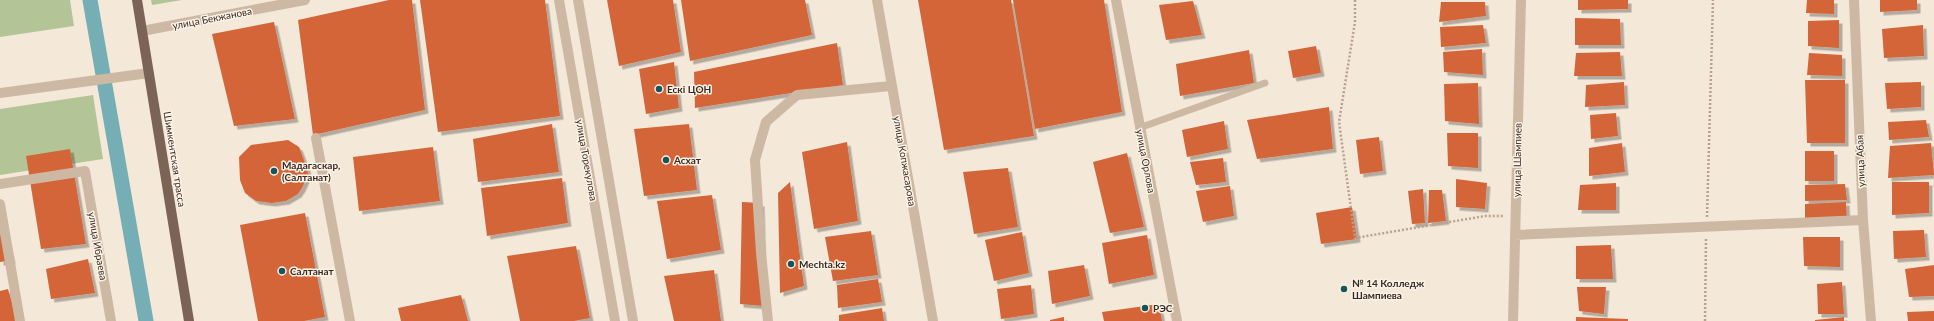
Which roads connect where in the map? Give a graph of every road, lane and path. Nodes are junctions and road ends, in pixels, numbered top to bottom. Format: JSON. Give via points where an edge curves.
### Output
{"nodes":[{"id":1,"x":137,"y":0,"type":"edge"},
{"id":2,"x":305,"y":0,"type":"edge"},
{"id":3,"x":559,"y":0,"type":"edge"},
{"id":4,"x":578,"y":0,"type":"edge"},
{"id":5,"x":877,"y":0,"type":"edge"},
{"id":6,"x":1116,"y":0,"type":"edge"},
{"id":7,"x":1354,"y":0,"type":"edge"},
{"id":8,"x":1521,"y":0,"type":"edge"},
{"id":9,"x":1713,"y":0,"type":"edge"},
{"id":10,"x":1854,"y":0,"type":"edge"},
{"id":11,"x":142,"y":31,"type":"junction"},
{"id":12,"x":149,"y":73,"type":"junction"},
{"id":13,"x":1265,"y":83,"type":"dead end"},
{"id":14,"x":892,"y":86,"type":"junction"},
{"id":15,"x":0,"y":93,"type":"edge"},
{"id":16,"x":1139,"y":128,"type":"junction"},
{"id":17,"x":316,"y":138,"type":"dead end"},
{"id":18,"x":0,"y":184,"type":"edge"},
{"id":19,"x":0,"y":204,"type":"edge"},
{"id":20,"x":1516,"y":217,"type":"junction"},
{"id":21,"x":1863,"y":220,"type":"junction"},
{"id":22,"x":1706,"y":226,"type":"junction"},
{"id":23,"x":1516,"y":235,"type":"junction"},
{"id":24,"x":20,"y":321,"type":"edge"},
{"id":25,"x":110,"y":321,"type":"edge"},
{"id":26,"x":189,"y":321,"type":"edge"},
{"id":27,"x":350,"y":321,"type":"edge"},
{"id":28,"x":615,"y":321,"type":"edge"},
{"id":29,"x":633,"y":321,"type":"edge"},
{"id":30,"x":768,"y":321,"type":"edge"},
{"id":31,"x":933,"y":321,"type":"edge"},
{"id":32,"x":1176,"y":321,"type":"edge"},
{"id":33,"x":1513,"y":321,"type":"edge"},
{"id":34,"x":1705,"y":321,"type":"edge"},
{"id":35,"x":1871,"y":321,"type":"edge"}],
"edges":[{"from":1,"to":11,"type":"main road","name":"Шимкентская трасса"},
{"from":2,"to":11,"type":"street","name":"улица Бекжанова"},
{"from":3,"to":28,"type":"street","name":"улица Торекулова"},
{"from":4,"to":29,"type":"street","name":"улица Торекулова"},
{"from":5,"to":14,"type":"street","name":"улица Копжасарова"},
{"from":6,"to":16,"type":"street","name":"улица Орлова"},
{"from":7,"to":20,"type":"path","via":[[1354,22],[1339,122],[1354,238],[1485,216]]},
{"from":8,"to":20,"type":"street","name":"улица Шампиев"},
{"from":9,"to":22,"type":"path"},
{"from":10,"to":21,"type":"street","name":"улица Абая"},
{"from":11,"to":12,"type":"main road","name":"Шимкентская трасса"},
{"from":12,"to":15,"type":"street"},
{"from":12,"to":26,"type":"main road","name":"Шимкентская трасса"},
{"from":13,"to":16,"type":"lane"},
{"from":14,"to":30,"type":"street","via":[[797,96],[766,122],[755,160]]},
{"from":14,"to":31,"type":"street","name":"улица Копжасарова"},
{"from":16,"to":32,"type":"street","name":"улица Орлова"},
{"from":17,"to":27,"type":"street"},
{"from":18,"to":25,"type":"street","name":"улица Ибраева","via":[[85,171]]},
{"from":19,"to":24,"type":"street"},
{"from":20,"to":23,"type":"street","name":"улица Шампиев"},
{"from":21,"to":22,"type":"street"},
{"from":21,"to":35,"type":"street","name":"улица Абая"},
{"from":22,"to":23,"type":"street"},
{"from":22,"to":34,"type":"path"},
{"from":23,"to":33,"type":"street","name":"улица Шампиев"}]}
